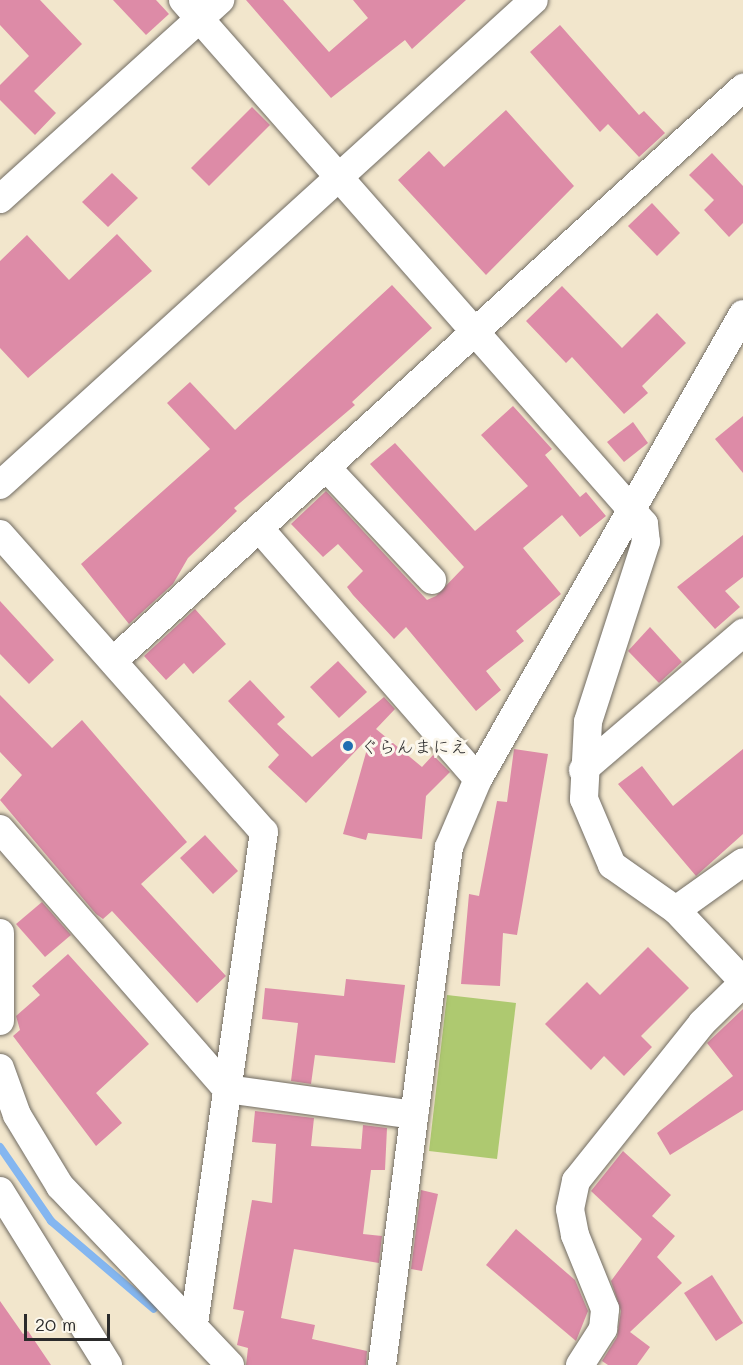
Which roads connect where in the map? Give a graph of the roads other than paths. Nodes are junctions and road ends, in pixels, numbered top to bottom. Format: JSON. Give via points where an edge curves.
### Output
{"nodes":[{"id":1,"x":534,"y":0,"type":"edge"},
{"id":2,"x":201,"y":6,"type":"edge"},
{"id":3,"x":743,"y":88,"type":"edge"},
{"id":4,"x":340,"y":180,"type":"junction"},
{"id":5,"x":0,"y":199,"type":"edge"},
{"id":6,"x":743,"y":314,"type":"edge"},
{"id":7,"x":477,"y":330,"type":"junction"},
{"id":8,"x":326,"y":468,"type":"junction"},
{"id":9,"x":0,"y":485,"type":"edge"},
{"id":10,"x":633,"y":508,"type":"junction"},
{"id":11,"x":259,"y":528,"type":"junction"},
{"id":12,"x":0,"y":534,"type":"edge"},
{"id":13,"x":432,"y":580,"type":"dead end"},
{"id":14,"x":743,"y":633,"type":"edge"},
{"id":15,"x":113,"y":661,"type":"junction"},
{"id":16,"x":584,"y":770,"type":"junction"},
{"id":17,"x":478,"y":779,"type":"junction"},
{"id":18,"x":0,"y":829,"type":"edge"},
{"id":19,"x":743,"y":862,"type":"edge"},
{"id":20,"x":676,"y":910,"type":"junction"},
{"id":21,"x":0,"y":933,"type":"edge"},
{"id":22,"x":743,"y":982,"type":"edge"},
{"id":23,"x":0,"y":1021,"type":"edge"},
{"id":24,"x":0,"y":1068,"type":"edge"},
{"id":25,"x":227,"y":1089,"type":"junction"},
{"id":26,"x":414,"y":1115,"type":"junction"},
{"id":27,"x":0,"y":1191,"type":"edge"},
{"id":28,"x":194,"y":1323,"type":"junction"},
{"id":29,"x":108,"y":1365,"type":"edge"},
{"id":30,"x":230,"y":1365,"type":"edge"},
{"id":31,"x":382,"y":1365,"type":"edge"},
{"id":32,"x":580,"y":1365,"type":"edge"}],
"edges":[{"from":1,"to":4,"type":"street"},
{"from":2,"to":4,"type":"street"},
{"from":2,"to":5,"type":"street"},
{"from":3,"to":7,"type":"street"},
{"from":4,"to":7,"type":"street"},
{"from":4,"to":9,"type":"street"},
{"from":6,"to":10,"type":"street"},
{"from":7,"to":8,"type":"street"},
{"from":7,"to":10,"type":"street"},
{"from":8,"to":11,"type":"street"},
{"from":8,"to":13,"type":"street"},
{"from":10,"to":16,"type":"street","via":[[644,524],[646,542],[588,722]]},
{"from":10,"to":17,"type":"street"},
{"from":11,"to":15,"type":"street"},
{"from":11,"to":17,"type":"street"},
{"from":12,"to":15,"type":"street"},
{"from":14,"to":16,"type":"street"},
{"from":15,"to":25,"type":"street","via":[[264,832]]},
{"from":16,"to":20,"type":"street","via":[[584,799],[612,865]]},
{"from":17,"to":26,"type":"street","via":[[450,847]]},
{"from":18,"to":25,"type":"street"},
{"from":19,"to":20,"type":"street"},
{"from":20,"to":22,"type":"street"},
{"from":21,"to":23,"type":"street"},
{"from":22,"to":32,"type":"street","via":[[702,1023],[576,1181],[570,1209],[575,1235],[605,1309],[603,1329]]},
{"from":24,"to":28,"type":"street","via":[[17,1115],[60,1186]]},
{"from":25,"to":26,"type":"street"},
{"from":25,"to":28,"type":"street"},
{"from":26,"to":31,"type":"street"},
{"from":27,"to":29,"type":"street"},
{"from":28,"to":30,"type":"street"}]}
